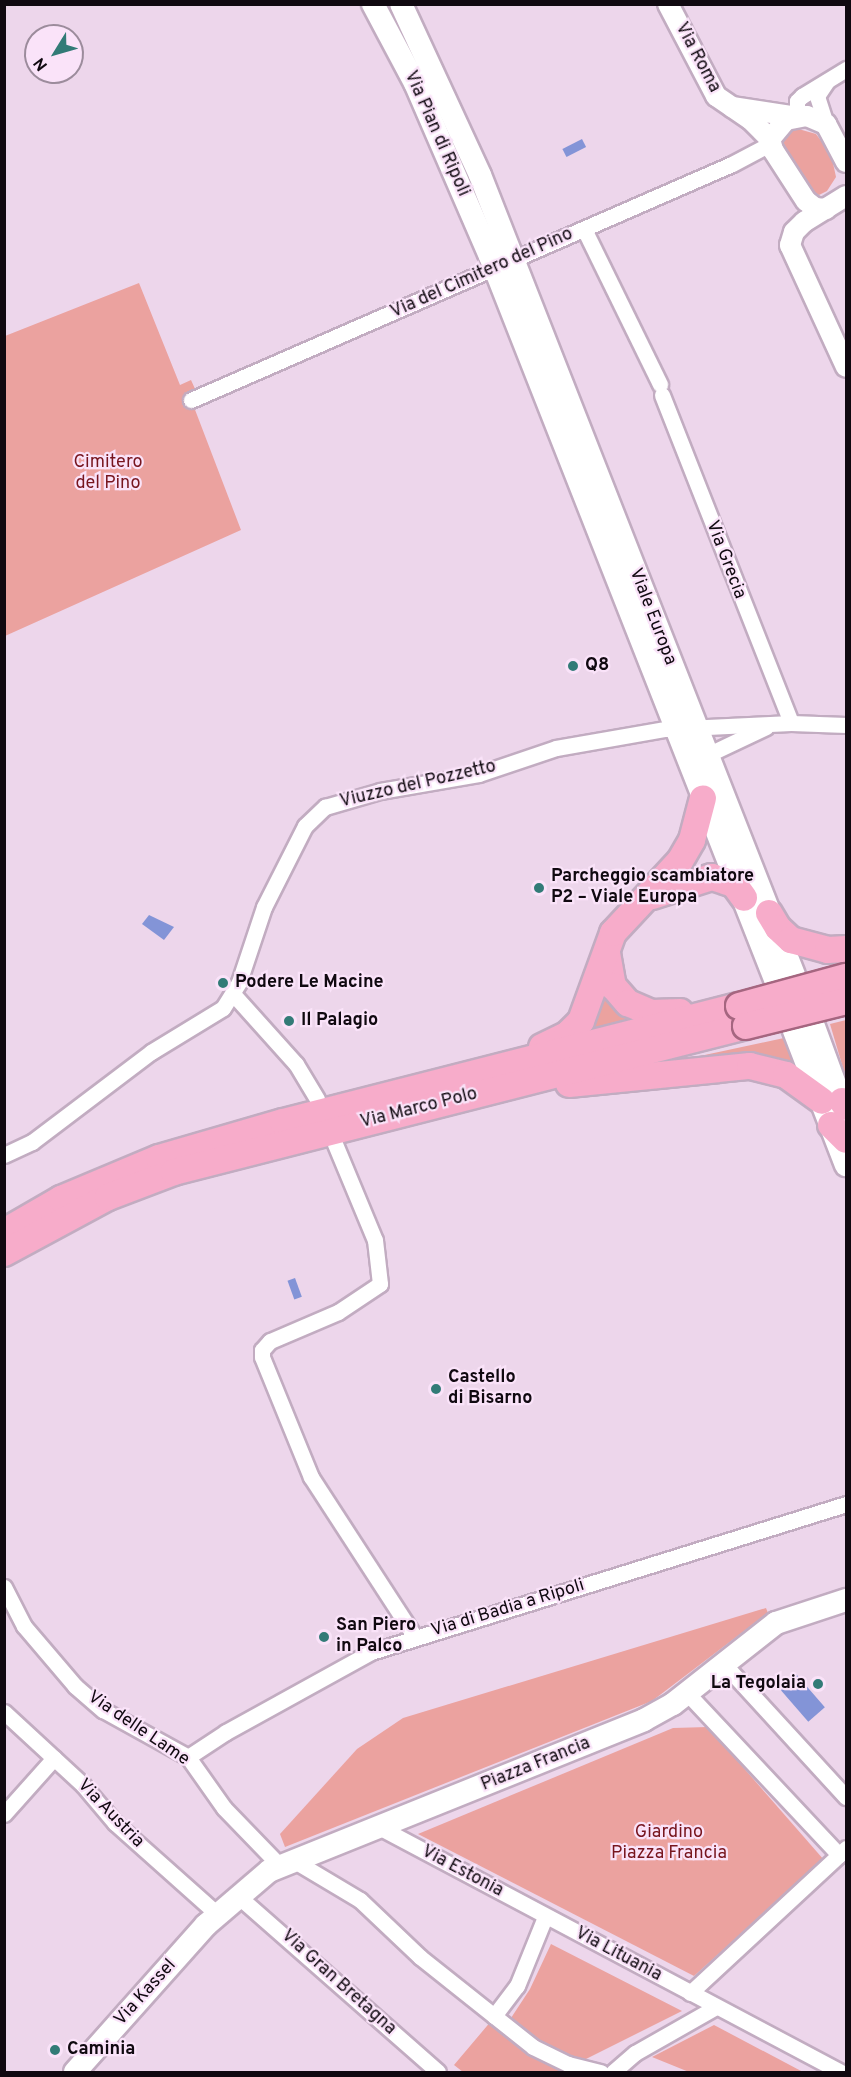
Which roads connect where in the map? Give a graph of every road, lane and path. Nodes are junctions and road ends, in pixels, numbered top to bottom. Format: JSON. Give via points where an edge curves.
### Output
{"nodes":[{"id":1,"x":373,"y":4,"type":"edge"},
{"id":2,"x":401,"y":4,"type":"edge"},
{"id":3,"x":668,"y":4,"type":"edge"},
{"id":4,"x":846,"y":69,"type":"edge"},
{"id":5,"x":830,"y":76,"type":"junction"},
{"id":6,"x":730,"y":107,"type":"junction"},
{"id":7,"x":795,"y":116,"type":"junction"},
{"id":8,"x":825,"y":124,"type":"junction"},
{"id":9,"x":770,"y":141,"type":"junction"},
{"id":10,"x":846,"y":162,"type":"edge"},
{"id":11,"x":840,"y":201,"type":"edge"},
{"id":12,"x":584,"y":229,"type":"junction"},
{"id":13,"x":503,"y":263,"type":"junction"},
{"id":14,"x":846,"y":367,"type":"edge"},
{"id":15,"x":191,"y":400,"type":"dead end"},
{"id":16,"x":791,"y":723,"type":"junction"},
{"id":17,"x":772,"y":724,"type":"junction"},
{"id":18,"x":846,"y":725,"type":"edge"},
{"id":19,"x":686,"y":728,"type":"junction"},
{"id":20,"x":709,"y":760,"type":"junction"},
{"id":21,"x":703,"y":798,"type":"junction"},
{"id":22,"x":649,"y":898,"type":"junction"},
{"id":23,"x":744,"y":898,"type":"junction"},
{"id":24,"x":769,"y":913,"type":"junction"},
{"id":25,"x":607,"y":944,"type":"junction"},
{"id":26,"x":846,"y":949,"type":"edge"},
{"id":27,"x":846,"y":977,"type":"edge"},
{"id":28,"x":234,"y":995,"type":"junction"},
{"id":29,"x":846,"y":1001,"type":"edge"},
{"id":30,"x":742,"y":1016,"type":"junction"},
{"id":31,"x":803,"y":1026,"type":"dead end"},
{"id":32,"x":484,"y":1083,"type":"junction"},
{"id":33,"x":317,"y":1099,"type":"dead end"},
{"id":34,"x":839,"y":1115,"type":"edge"},
{"id":35,"x":335,"y":1143,"type":"dead end"},
{"id":36,"x":4,"y":1155,"type":"edge"},
{"id":37,"x":846,"y":1166,"type":"edge"},
{"id":38,"x":4,"y":1232,"type":"edge"},
{"id":39,"x":4,"y":1253,"type":"edge"},
{"id":40,"x":846,"y":1504,"type":"edge"},
{"id":41,"x":4,"y":1587,"type":"edge"},
{"id":42,"x":846,"y":1600,"type":"edge"},
{"id":43,"x":415,"y":1637,"type":"junction"},
{"id":44,"x":723,"y":1663,"type":"junction"},
{"id":45,"x":687,"y":1693,"type":"junction"},
{"id":46,"x":4,"y":1712,"type":"edge"},
{"id":47,"x":188,"y":1757,"type":"junction"},
{"id":48,"x":54,"y":1758,"type":"junction"},
{"id":49,"x":846,"y":1797,"type":"edge"},
{"id":50,"x":4,"y":1814,"type":"edge"},
{"id":51,"x":379,"y":1827,"type":"junction"},
{"id":52,"x":843,"y":1851,"type":"edge"},
{"id":53,"x":286,"y":1862,"type":"junction"},
{"id":54,"x":237,"y":1896,"type":"junction"},
{"id":55,"x":217,"y":1914,"type":"junction"},
{"id":56,"x":545,"y":1917,"type":"junction"},
{"id":57,"x":690,"y":1993,"type":"junction"},
{"id":58,"x":716,"y":2007,"type":"junction"},
{"id":59,"x":494,"y":2016,"type":"junction"},
{"id":60,"x":432,"y":2070,"type":"edge"},
{"id":61,"x":75,"y":2073,"type":"edge"},
{"id":62,"x":601,"y":2073,"type":"edge"},
{"id":63,"x":613,"y":2073,"type":"edge"},
{"id":64,"x":841,"y":2073,"type":"edge"}],
"edges":[{"from":1,"to":13,"type":"main road","name":"Via Pian di Ripoli"},
{"from":2,"to":13,"type":"main road","name":"Via Pian di Ripoli","via":[[470,152]]},
{"from":3,"to":6,"type":"street","name":"Via Roma","via":[[712,89]]},
{"from":4,"to":5,"type":"street"},
{"from":5,"to":7,"type":"street","via":[[797,101]]},
{"from":5,"to":8,"type":"street","via":[[817,96]]},
{"from":6,"to":7,"type":"street","name":"Via Roma"},
{"from":6,"to":9,"type":"street","name":"Via Roma","via":[[758,125]]},
{"from":7,"to":8,"type":"street","name":"Via Roma"},
{"from":7,"to":9,"type":"street"},
{"from":8,"to":10,"type":"street"},
{"from":9,"to":11,"type":"street","name":"Via Roma","via":[[806,201],[815,208]]},
{"from":9,"to":12,"type":"street","name":"Via del Cimitero del Pino"},
{"from":11,"to":14,"type":"street","via":[[798,228],[790,250]]},
{"from":12,"to":13,"type":"street","name":"Via del Cimitero del Pino"},
{"from":12,"to":16,"type":"street","name":"Via Grecia","via":[[661,390]]},
{"from":13,"to":15,"type":"street","name":"Via del Cimitero del Pino"},
{"from":13,"to":19,"type":"main road","name":"Viale Europa"},
{"from":16,"to":17,"type":"street","name":"Viuzzo del Pozzetto"},
{"from":16,"to":18,"type":"street","name":"Viuzzo del Pozzetto"},
{"from":17,"to":19,"type":"street","name":"Viuzzo del Pozzetto"},
{"from":17,"to":20,"type":"street"},
{"from":19,"to":20,"type":"main road","name":"Viale Europa"},
{"from":19,"to":21,"type":"main road","name":"Viale Europa"},
{"from":19,"to":28,"type":"street","name":"Viuzzo del Pozzetto","via":[[556,748],[479,774],[380,791],[325,807],[305,826],[264,907]]},
{"from":20,"to":24,"type":"main road","name":"Viale Europa"},
{"from":21,"to":22,"type":"highway","via":[[690,847]]},
{"from":21,"to":23,"type":"main road","name":"Viale Europa"},
{"from":22,"to":23,"type":"highway","via":[[712,878],[734,884]]},
{"from":22,"to":25,"type":"highway","via":[[619,924]]},
{"from":23,"to":24,"type":"main road","name":"Viale Europa","via":[[784,977]]},
{"from":24,"to":26,"type":"highway","via":[[791,940],[828,950]]},
{"from":25,"to":30,"type":"highway","via":[[613,986],[636,1008],[663,1014]]},
{"from":25,"to":32,"type":"highway","via":[[588,1006],[573,1030]]},
{"from":27,"to":30,"type":"highway","name":"Via Marco Polo","bridge":true},
{"from":28,"to":33,"type":"street","via":[[296,1064]]},
{"from":28,"to":36,"type":"street","name":"Viuzzo del Pozzetto","via":[[223,1008],[151,1052],[32,1142]]},
{"from":29,"to":30,"type":"highway","name":"Via Marco Polo","bridge":true},
{"from":30,"to":32,"type":"highway","name":"Via Marco Polo"},
{"from":31,"to":34,"type":"main road"},
{"from":32,"to":34,"type":"highway","via":[[750,1066],[786,1075]]},
{"from":32,"to":38,"type":"highway","name":"Via Marco Polo","via":[[159,1158],[61,1199]]},
{"from":32,"to":39,"type":"highway","name":"Via Marco Polo","via":[[174,1172],[108,1197]]},
{"from":34,"to":37,"type":"main road"},
{"from":35,"to":43,"type":"street","via":[[375,1240],[380,1284],[338,1312],[270,1341],[262,1350],[262,1357],[311,1476]]},
{"from":40,"to":43,"type":"street","name":"Via di Badia a Ripoli"},
{"from":41,"to":47,"type":"street","name":"Via delle Lame","via":[[24,1626],[75,1686],[103,1710]]},
{"from":42,"to":44,"type":"main road","name":"Piazza Francia","via":[[776,1623]]},
{"from":43,"to":47,"type":"street","name":"Via di Badia a Ripoli","via":[[371,1652],[226,1731]]},
{"from":44,"to":45,"type":"main road","name":"Piazza Francia"},
{"from":44,"to":49,"type":"street"},
{"from":45,"to":51,"type":"main road","name":"Piazza Francia","via":[[644,1720]]},
{"from":45,"to":52,"type":"street"},
{"from":46,"to":48,"type":"street","name":"Via Austria"},
{"from":47,"to":53,"type":"street","name":"Via delle Lame","via":[[224,1808]]},
{"from":48,"to":50,"type":"street"},
{"from":48,"to":55,"type":"street","name":"Via Austria","via":[[94,1795],[115,1824]]},
{"from":51,"to":53,"type":"main road","name":"Piazza Francia"},
{"from":51,"to":56,"type":"street","name":"Via Estonia"},
{"from":52,"to":57,"type":"street"},
{"from":53,"to":54,"type":"main road","name":"Via Kassel"},
{"from":53,"to":59,"type":"street","name":"Via delle Lame","via":[[360,1900],[420,1957]]},
{"from":54,"to":55,"type":"main road","name":"Via Kassel"},
{"from":54,"to":60,"type":"street","name":"Via Gran Bretagna"},
{"from":55,"to":61,"type":"main road","name":"Via Kassel"},
{"from":56,"to":57,"type":"street","name":"Via Lituania"},
{"from":56,"to":59,"type":"street","via":[[523,1973]]},
{"from":57,"to":58,"type":"street","name":"Via Lituania"},
{"from":58,"to":63,"type":"street","via":[[635,2053]]},
{"from":58,"to":64,"type":"street","name":"Via Lituania"},
{"from":59,"to":62,"type":"street","name":"Via delle Lame","via":[[546,2055]]}]}
